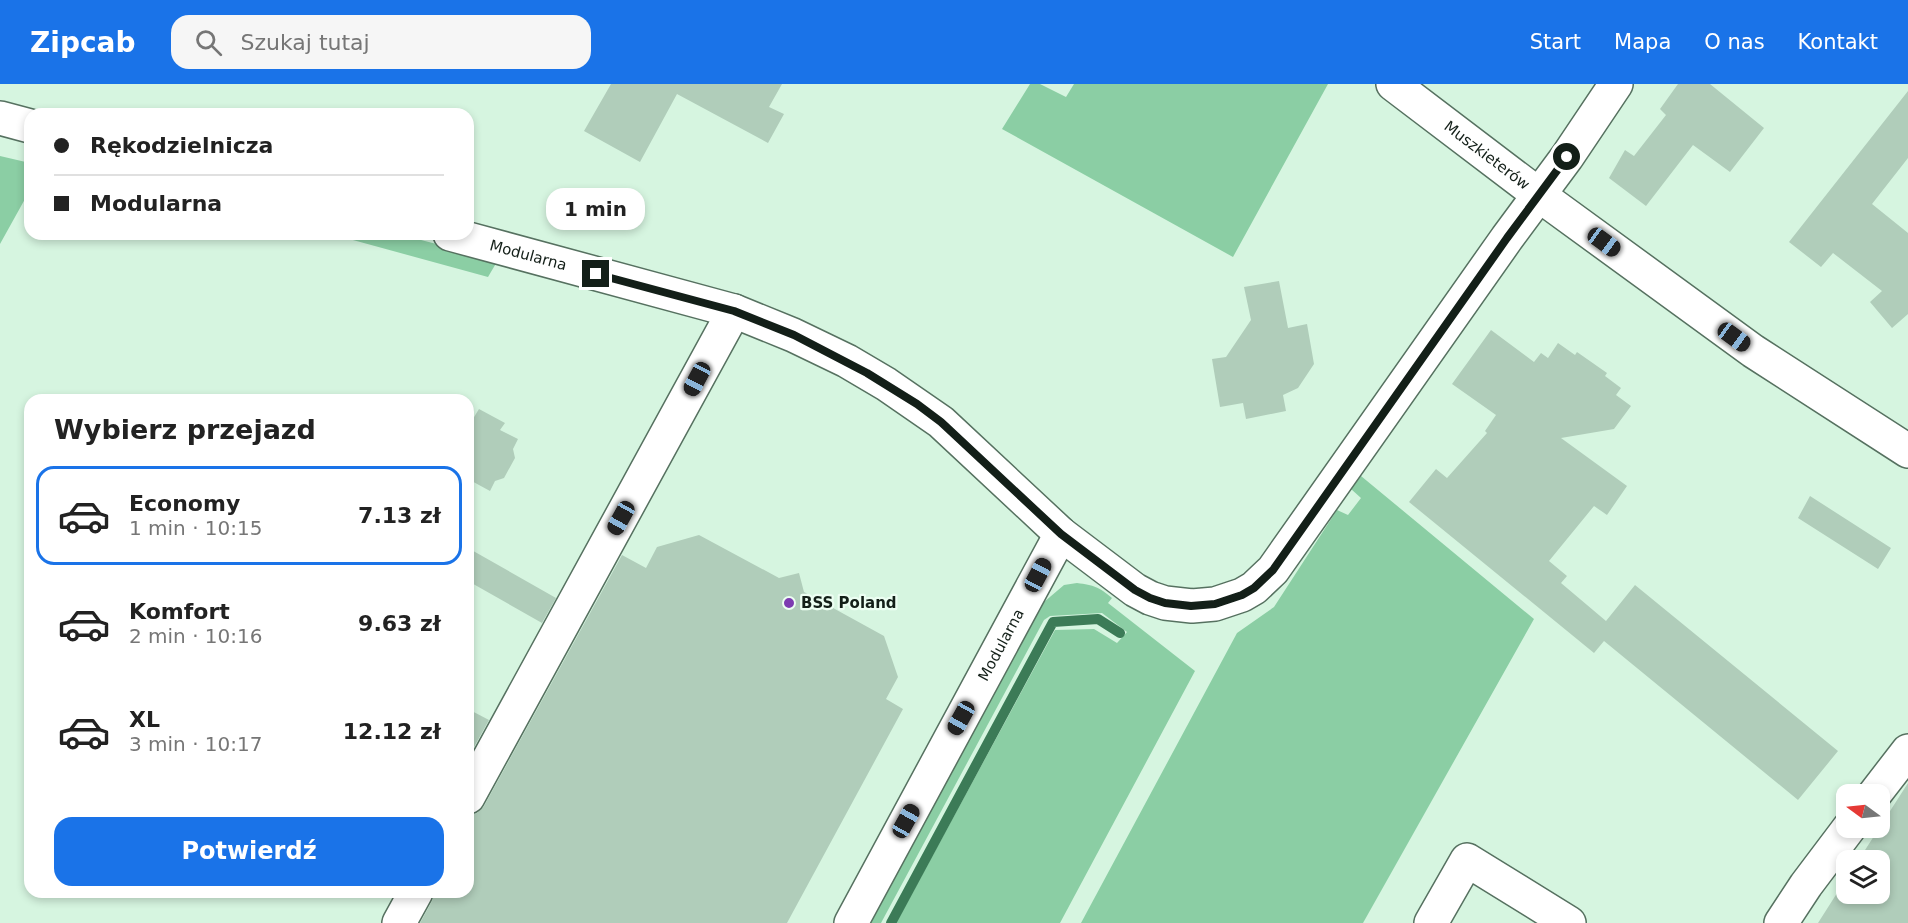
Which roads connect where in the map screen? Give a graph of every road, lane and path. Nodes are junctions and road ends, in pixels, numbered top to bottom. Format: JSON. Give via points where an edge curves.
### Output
{"nodes":[{"id":1,"x":1393,"y":84,"type":"edge"},
{"id":2,"x":1616,"y":84,"type":"edge"},
{"id":3,"x":0,"y":118,"type":"edge"},
{"id":4,"x":24,"y":124,"type":"edge"},
{"id":5,"x":1539,"y":195,"type":"junction"},
{"id":6,"x":472,"y":240,"type":"edge"},
{"id":7,"x":734,"y":311,"type":"junction"},
{"id":8,"x":1908,"y":451,"type":"edge"},
{"id":9,"x":1061,"y":534,"type":"junction"},
{"id":10,"x":1908,"y":751,"type":"edge"},
{"id":11,"x":1882,"y":784,"type":"edge"},
{"id":12,"x":474,"y":786,"type":"edge"},
{"id":13,"x":1841,"y":838,"type":"edge"},
{"id":14,"x":413,"y":898,"type":"edge"},
{"id":15,"x":399,"y":923,"type":"edge"},
{"id":16,"x":851,"y":923,"type":"edge"},
{"id":17,"x":1431,"y":923,"type":"edge"},
{"id":18,"x":1569,"y":923,"type":"edge"},
{"id":19,"x":1781,"y":923,"type":"edge"}],
"edges":[{"from":1,"to":5,"type":"street","name":"Muszkieterów"},
{"from":2,"to":5,"type":"street"},
{"from":3,"to":4,"type":"street"},
{"from":5,"to":8,"type":"street","name":"Muszkieterów","via":[[1753,351]]},
{"from":5,"to":9,"type":"street","via":[[1273,570],[1254,588],[1215,604],[1165,603],[1135,590]]},
{"from":6,"to":7,"type":"street","name":"Modularna"},
{"from":7,"to":9,"type":"street","name":"Modularna","via":[[847,361],[917,404]]},
{"from":7,"to":12,"type":"street"},
{"from":9,"to":16,"type":"street","name":"Modularna"},
{"from":10,"to":11,"type":"street"},
{"from":13,"to":19,"type":"street"},
{"from":14,"to":15,"type":"street"},
{"from":17,"to":18,"type":"street","via":[[1467,860]]}]}
